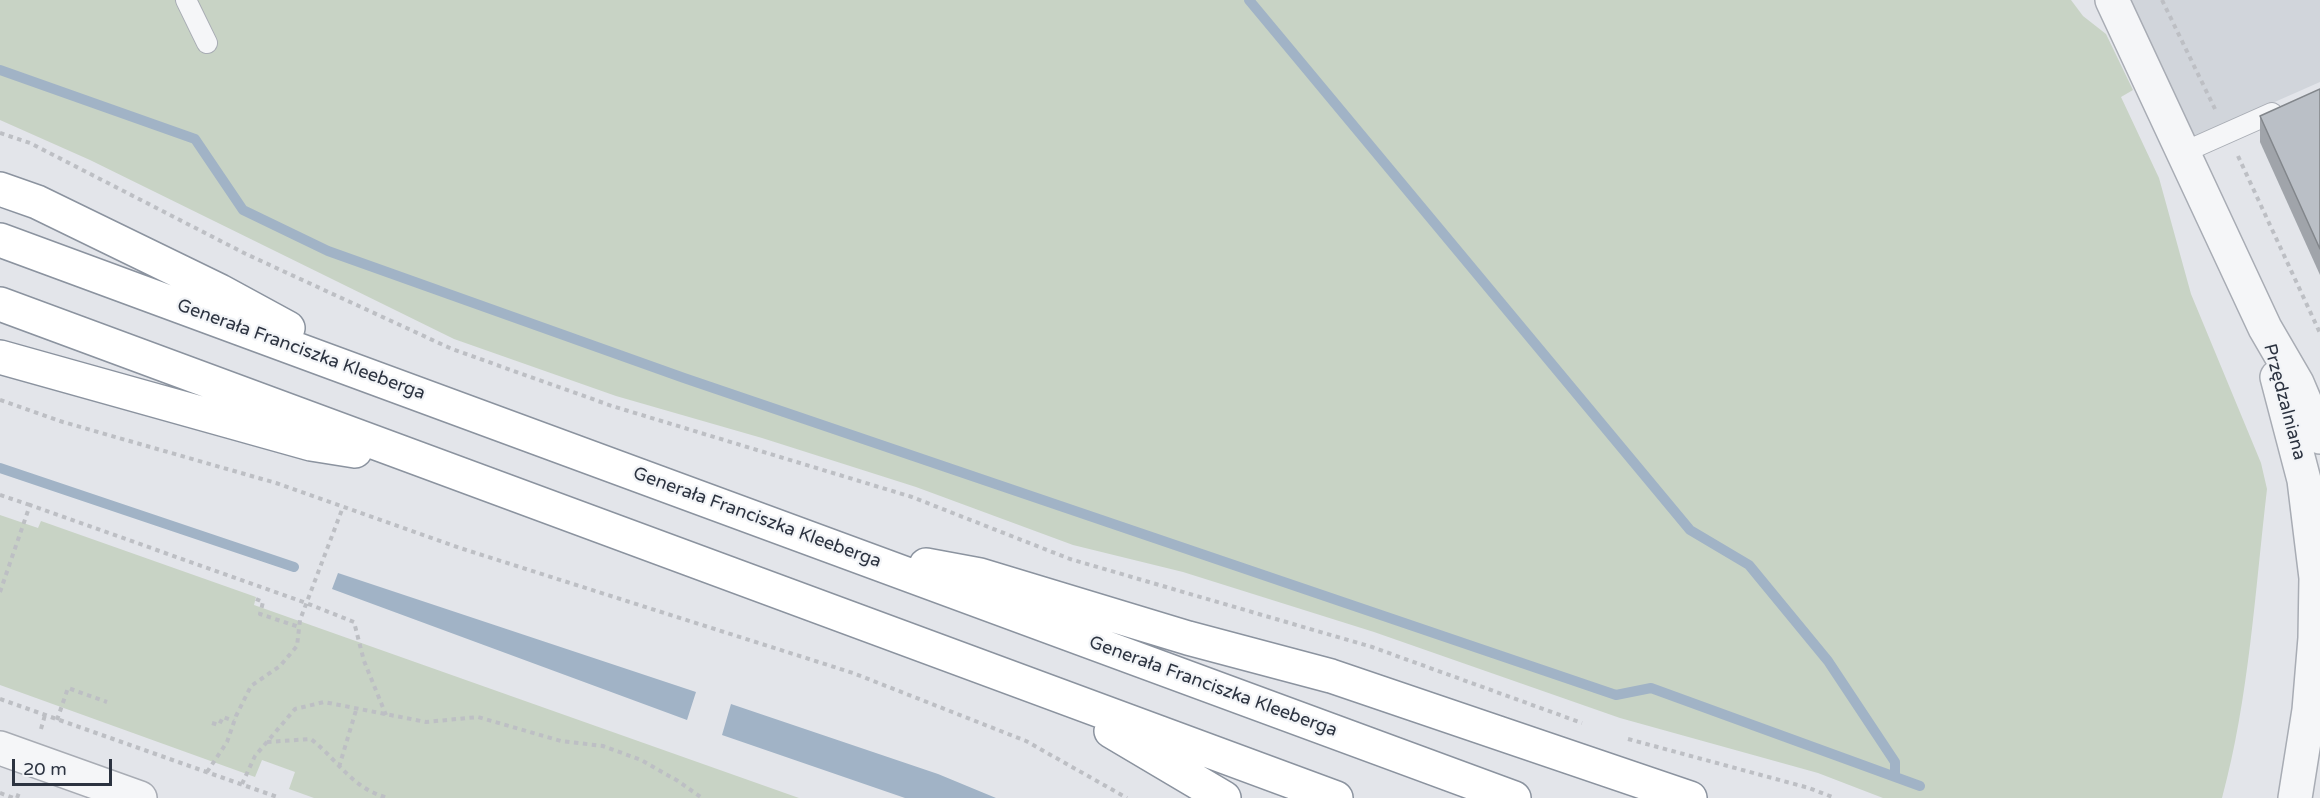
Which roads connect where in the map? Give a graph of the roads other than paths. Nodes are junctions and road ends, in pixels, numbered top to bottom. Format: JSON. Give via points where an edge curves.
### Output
{"nodes":[{"id":1,"x":186,"y":0,"type":"edge"},
{"id":2,"x":2112,"y":0,"type":"edge"},
{"id":3,"x":207,"y":44,"type":"dead end"},
{"id":4,"x":2272,"y":113,"type":"edge"},
{"id":5,"x":2182,"y":153,"type":"junction"},
{"id":6,"x":0,"y":189,"type":"edge"},
{"id":7,"x":0,"y":240,"type":"edge"},
{"id":8,"x":0,"y":304,"type":"edge"},
{"id":9,"x":2265,"y":328,"type":"junction"},
{"id":10,"x":0,"y":357,"type":"edge"},
{"id":11,"x":382,"y":380,"type":"junction"},
{"id":12,"x":2320,"y":437,"type":"edge"},
{"id":13,"x":434,"y":465,"type":"junction"},
{"id":14,"x":838,"y":549,"type":"junction"},
{"id":15,"x":1040,"y":690,"type":"junction"},
{"id":16,"x":0,"y":748,"type":"edge"},
{"id":17,"x":140,"y":798,"type":"edge"},
{"id":18,"x":1224,"y":798,"type":"edge"},
{"id":19,"x":1336,"y":798,"type":"edge"},
{"id":20,"x":1514,"y":798,"type":"edge"},
{"id":21,"x":1690,"y":798,"type":"edge"},
{"id":22,"x":2295,"y":798,"type":"edge"}],
"edges":[{"from":1,"to":3,"type":"lane"},
{"from":2,"to":5,"type":"street","name":"Przędzalniana"},
{"from":4,"to":5,"type":"lane"},
{"from":5,"to":9,"type":"street","name":"Przędzalniana"},
{"from":6,"to":11,"type":"highway","via":[[37,202],[220,291]]},
{"from":7,"to":11,"type":"highway","name":"Generała Franciszka Kleeberga"},
{"from":8,"to":13,"type":"highway"},
{"from":9,"to":12,"type":"street","name":"Przędzalniana","via":[[2297,383]]},
{"from":9,"to":22,"type":"street","name":"Przędzalniana","via":[[2304,480],[2316,578],[2309,710]]},
{"from":10,"to":13,"type":"highway","via":[[311,444]]},
{"from":11,"to":14,"type":"highway","name":"Generała Franciszka Kleeberga"},
{"from":13,"to":15,"type":"highway"},
{"from":14,"to":20,"type":"highway","name":"Generała Franciszka Kleeberga"},
{"from":14,"to":21,"type":"highway","via":[[980,574],[1188,638],[1331,676]]},
{"from":15,"to":18,"type":"highway"},
{"from":15,"to":19,"type":"highway"},
{"from":16,"to":17,"type":"street"}]}
